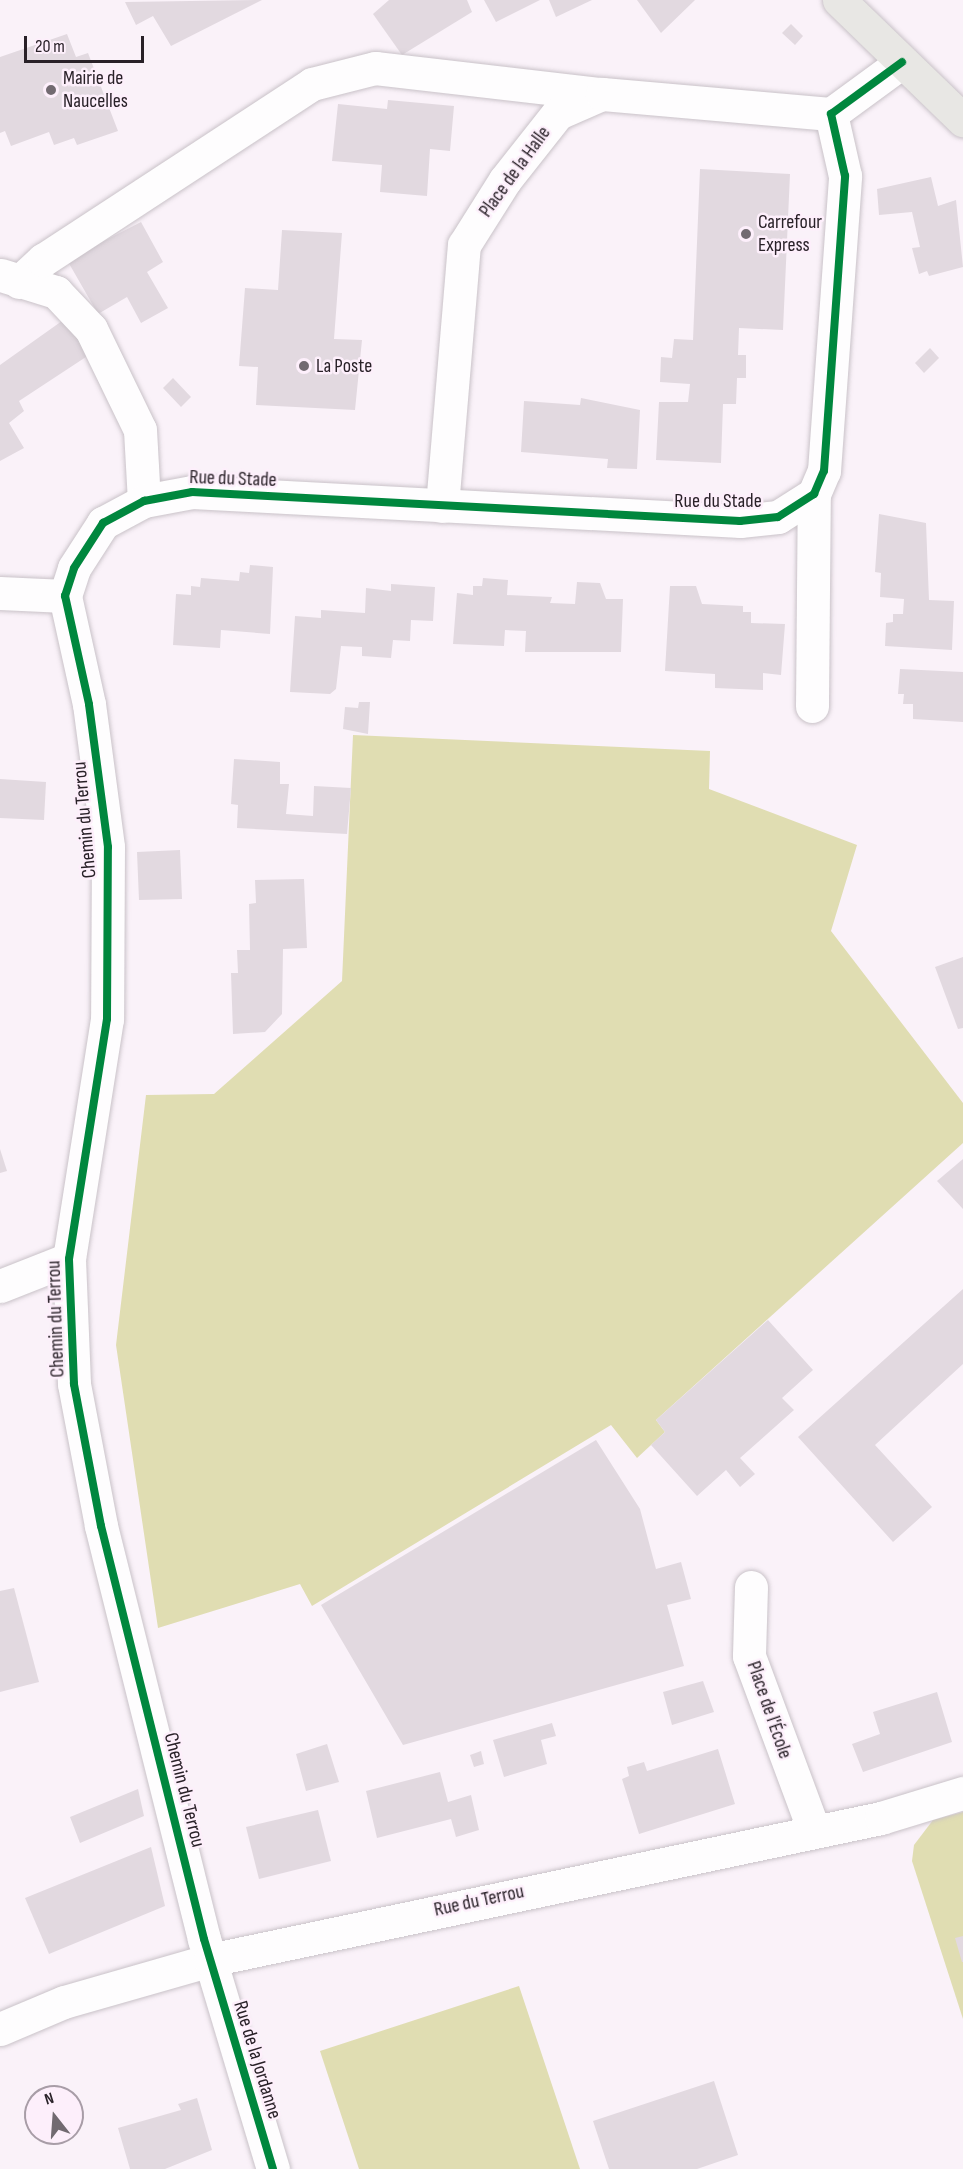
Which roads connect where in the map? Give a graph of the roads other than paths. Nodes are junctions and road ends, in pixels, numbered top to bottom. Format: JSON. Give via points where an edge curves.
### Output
{"nodes":[{"id":1,"x":839,"y":0,"type":"edge"},
{"id":2,"x":902,"y":62,"type":"junction"},
{"id":3,"x":602,"y":94,"type":"junction"},
{"id":4,"x":831,"y":114,"type":"junction"},
{"id":5,"x":963,"y":120,"type":"edge"},
{"id":6,"x":9,"y":278,"type":"edge"},
{"id":7,"x":814,"y":494,"type":"junction"},
{"id":8,"x":144,"y":501,"type":"junction"},
{"id":9,"x":442,"y":506,"type":"junction"},
{"id":10,"x":0,"y":593,"type":"edge"},
{"id":11,"x":65,"y":596,"type":"junction"},
{"id":12,"x":813,"y":706,"type":"dead end"},
{"id":13,"x":69,"y":1259,"type":"junction"},
{"id":14,"x":0,"y":1286,"type":"edge"},
{"id":15,"x":751,"y":1587,"type":"dead end"},
{"id":16,"x":963,"y":1793,"type":"edge"},
{"id":17,"x":813,"y":1828,"type":"junction"},
{"id":18,"x":210,"y":1960,"type":"junction"},
{"id":19,"x":0,"y":2029,"type":"edge"},
{"id":20,"x":273,"y":2169,"type":"edge"}],
"edges":[{"from":1,"to":2,"type":"main road"},
{"from":2,"to":4,"type":"street"},
{"from":2,"to":5,"type":"main road"},
{"from":3,"to":4,"type":"street","name":"Place de la Halle"},
{"from":3,"to":6,"type":"street","via":[[375,68],[312,84],[43,260]]},
{"from":3,"to":9,"type":"street","name":"Place de la Halle","via":[[558,114],[505,180],[464,245]]},
{"from":4,"to":7,"type":"street","via":[[845,177],[825,471]]},
{"from":6,"to":8,"type":"street","via":[[66,298],[91,329],[140,430]]},
{"from":7,"to":9,"type":"street","name":"Rue du Stade","via":[[778,517],[740,521]]},
{"from":7,"to":12,"type":"street"},
{"from":8,"to":9,"type":"street","name":"Rue du Stade","via":[[192,492]]},
{"from":8,"to":11,"type":"street","name":"Rue du Stade","via":[[103,523],[74,568]]},
{"from":10,"to":11,"type":"street"},
{"from":11,"to":13,"type":"street","name":"Chemin du Terrou","via":[[89,704],[108,847],[107,1019]]},
{"from":13,"to":14,"type":"street"},
{"from":13,"to":18,"type":"street","name":"Chemin du Terrou","via":[[74,1384],[101,1526]]},
{"from":15,"to":17,"type":"street","name":"Place de l'École","via":[[749,1656]]},
{"from":16,"to":17,"type":"street","name":"Rue du Terrou","via":[[881,1818]]},
{"from":17,"to":18,"type":"street","name":"Rue du Terrou"},
{"from":18,"to":19,"type":"street","name":"Rue du Terrou","via":[[64,2002]]},
{"from":18,"to":20,"type":"street","name":"Rue de la Jordanne"}]}
